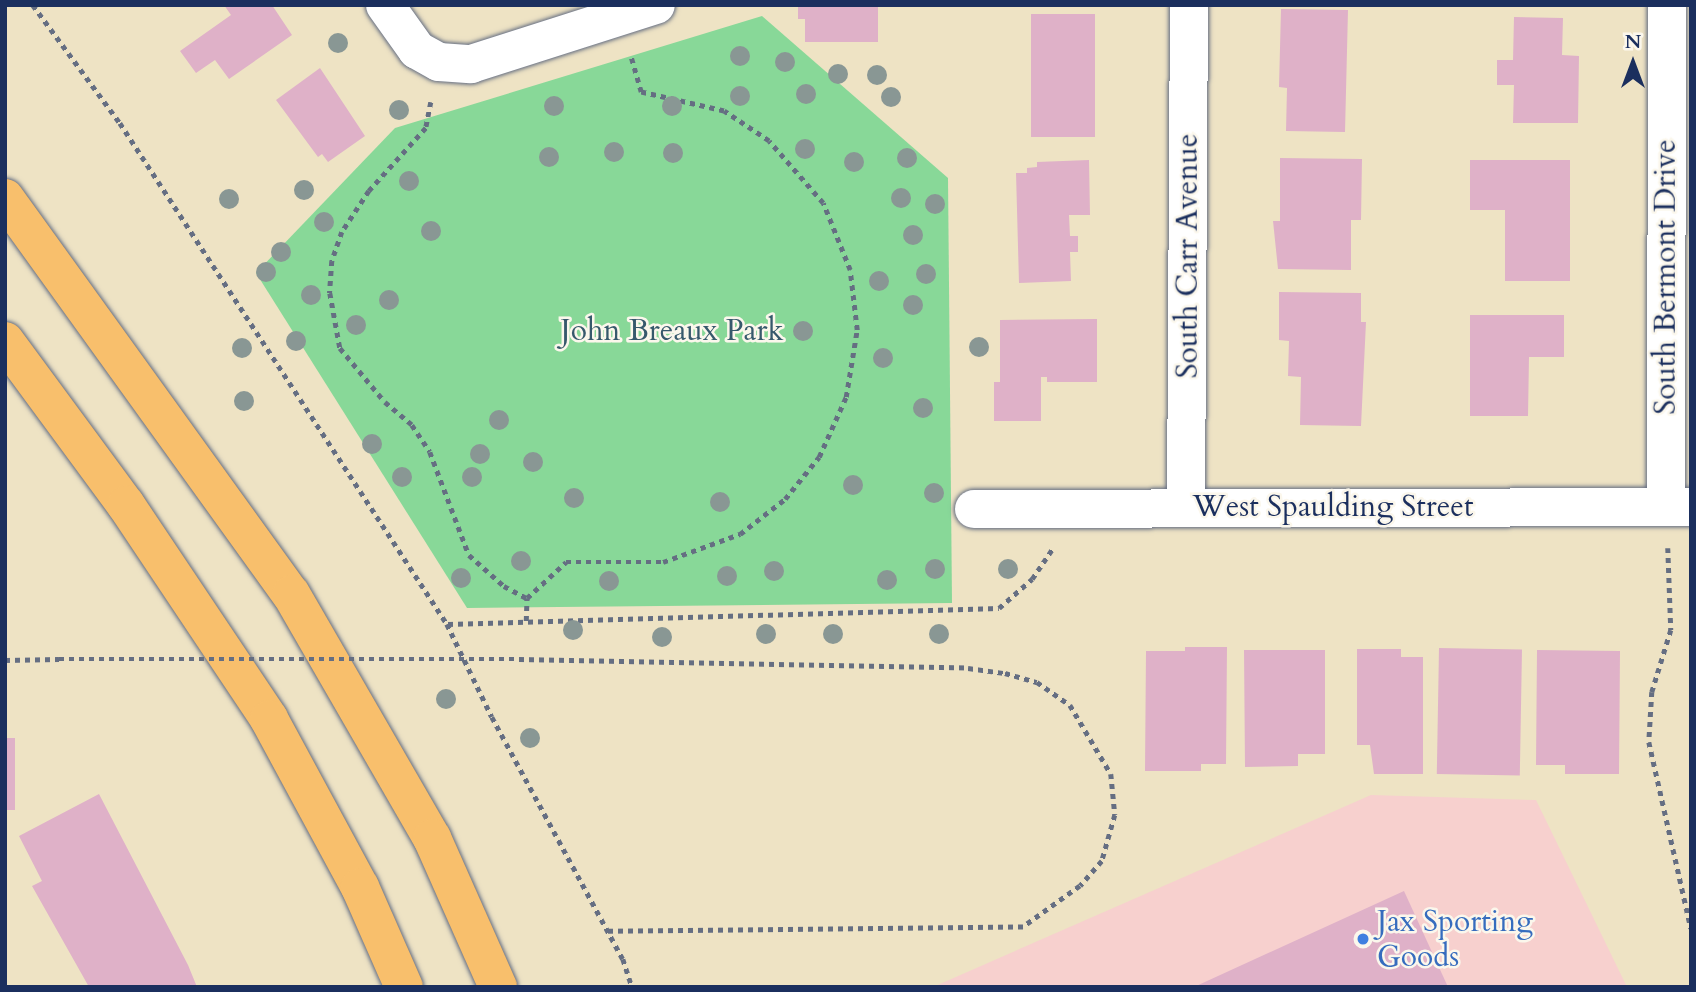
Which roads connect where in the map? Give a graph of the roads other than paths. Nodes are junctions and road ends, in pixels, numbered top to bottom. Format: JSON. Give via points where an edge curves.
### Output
{"nodes":[{"id":1,"x":384,"y":5,"type":"edge"},
{"id":2,"x":656,"y":5,"type":"edge"},
{"id":3,"x":1189,"y":5,"type":"edge"},
{"id":4,"x":1667,"y":5,"type":"edge"},
{"id":5,"x":5,"y":198,"type":"edge"},
{"id":6,"x":5,"y":341,"type":"edge"},
{"id":7,"x":1186,"y":507,"type":"junction"},
{"id":8,"x":1678,"y":507,"type":"edge"},
{"id":9,"x":974,"y":509,"type":"dead end"},
{"id":10,"x":404,"y":987,"type":"edge"},
{"id":11,"x":498,"y":987,"type":"edge"}],
"edges":[{"from":1,"to":2,"type":"street","via":[[417,50],[439,62],[471,64]]},
{"from":3,"to":7,"type":"street","name":"South Carr Avenue"},
{"from":4,"to":8,"type":"street","name":"South Bermont Drive"},
{"from":5,"to":11,"type":"main road","via":[[291,594],[432,838]]},
{"from":6,"to":10,"type":"main road","via":[[126,505],[270,719],[360,887]]},
{"from":7,"to":8,"type":"street","name":"West Spaulding Street"},
{"from":7,"to":9,"type":"street","name":"West Spaulding Street"}]}
